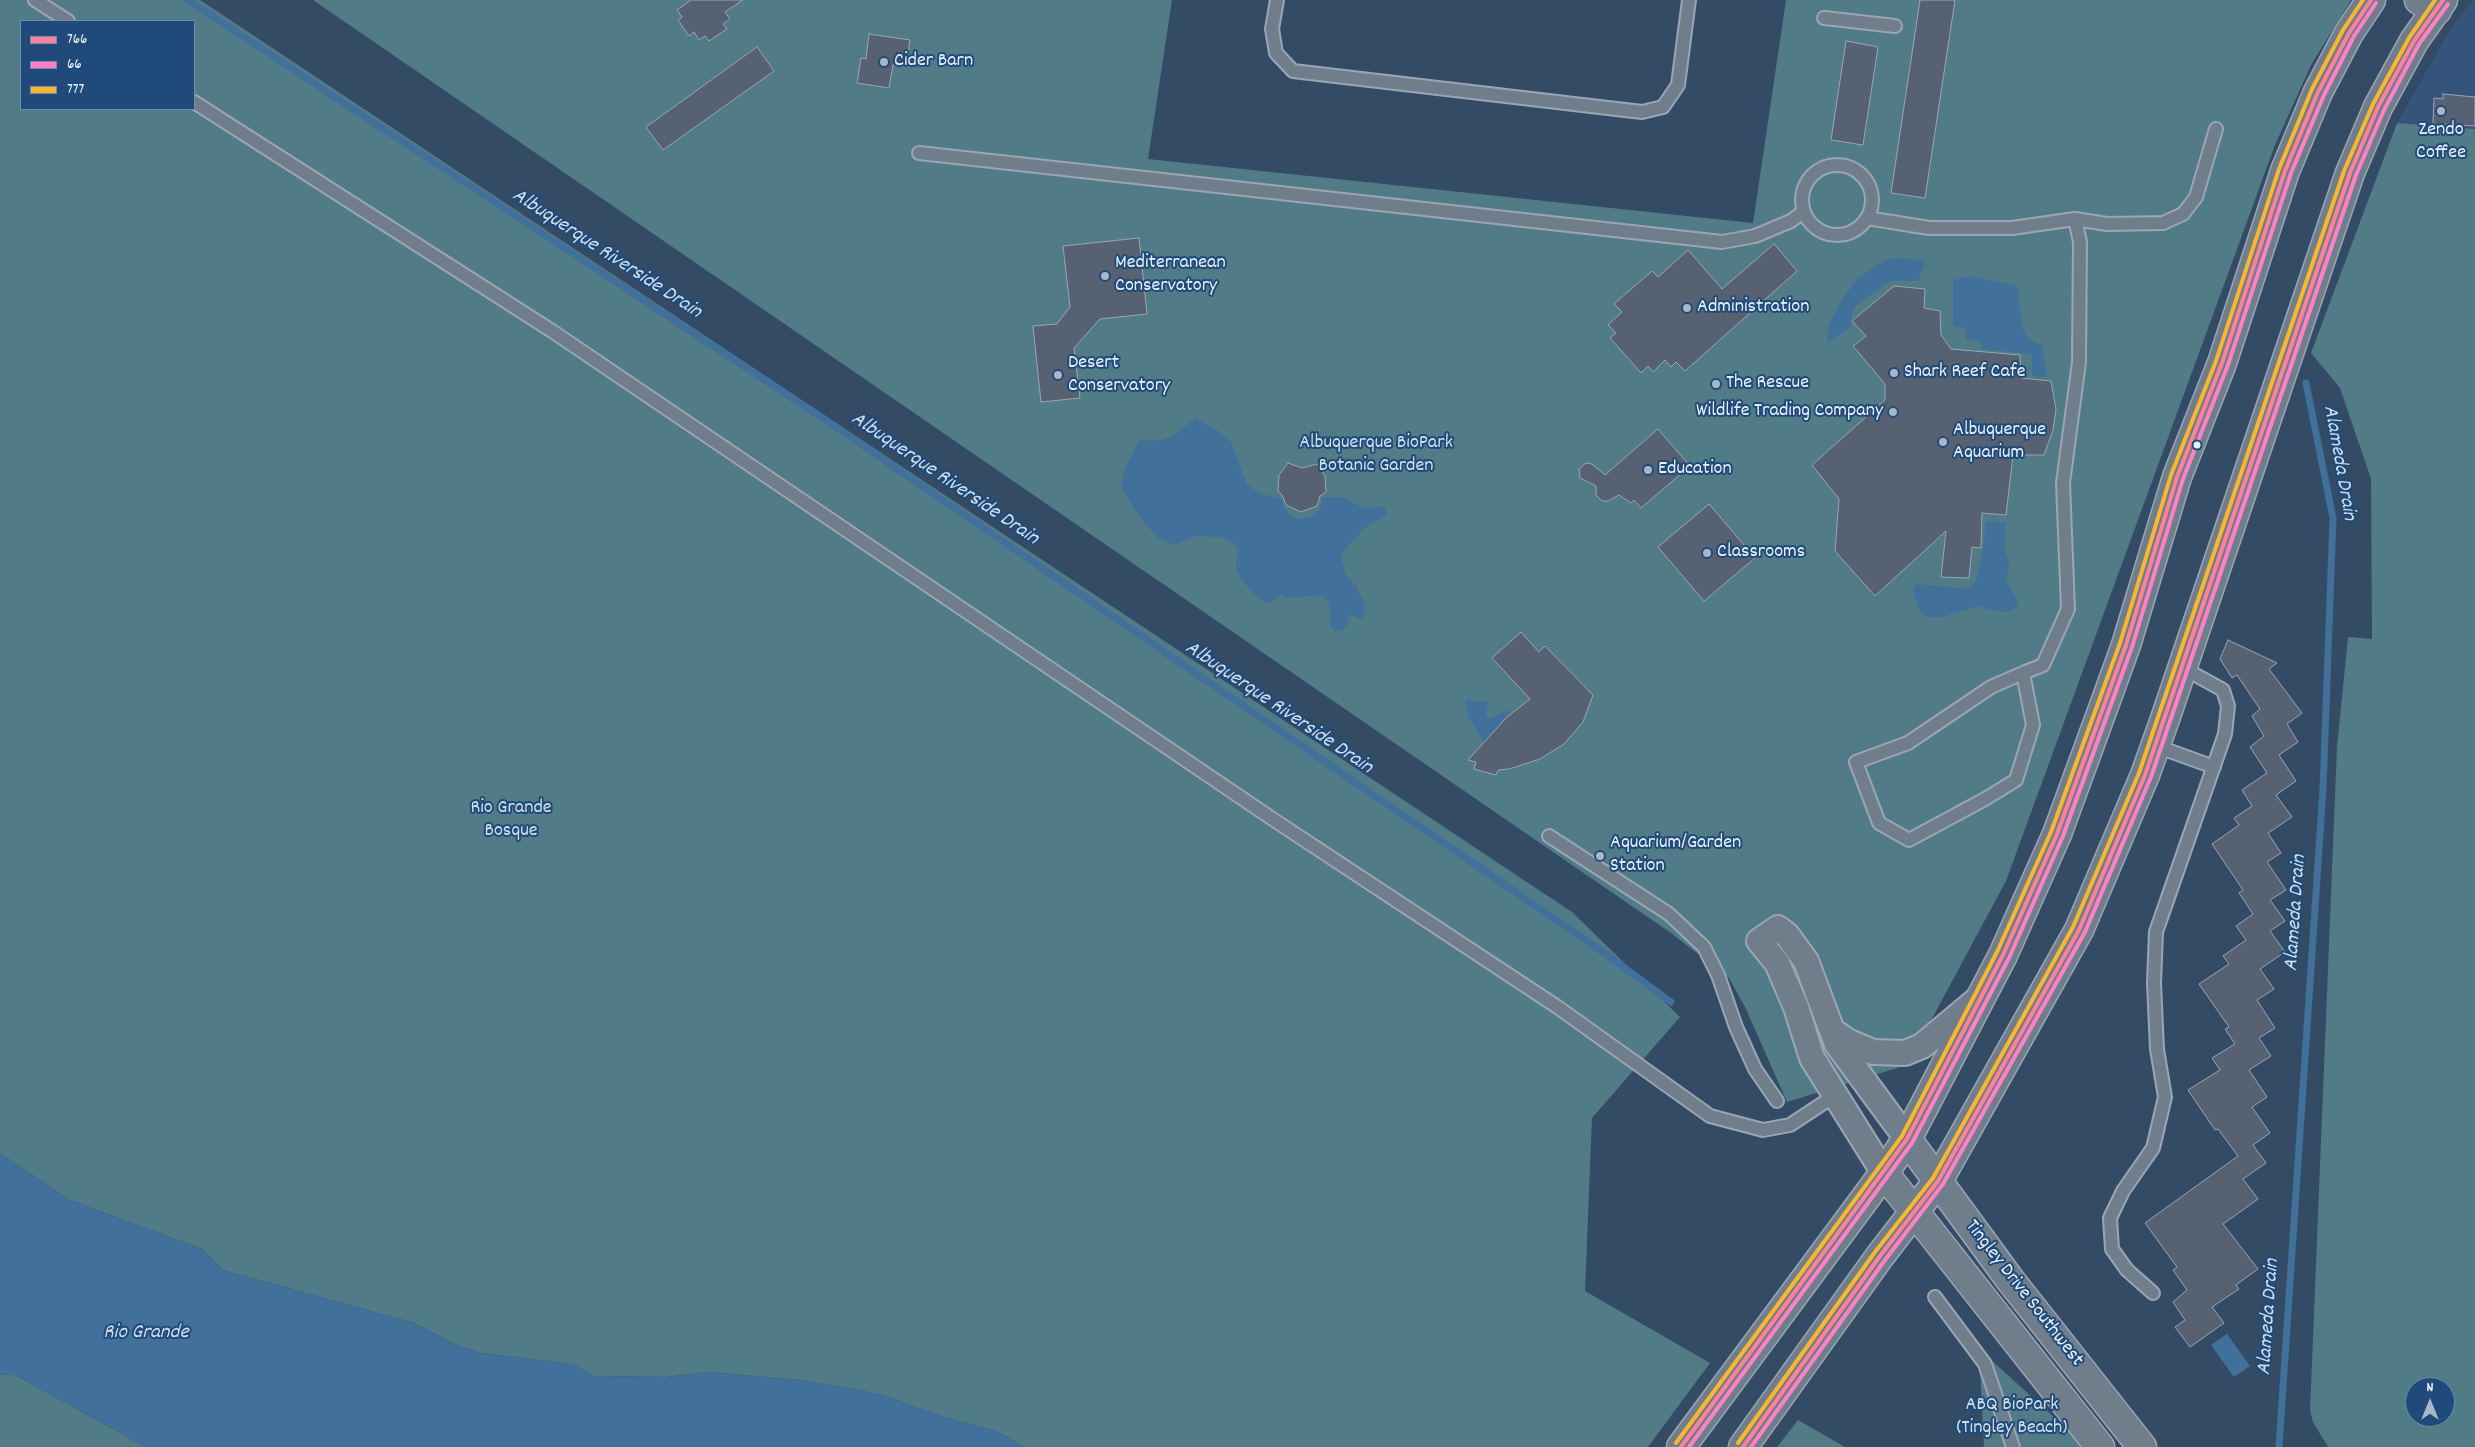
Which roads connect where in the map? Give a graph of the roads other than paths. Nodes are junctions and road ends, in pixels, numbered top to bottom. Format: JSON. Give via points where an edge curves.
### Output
{"nodes":[{"id":1,"x":35,"y":0,"type":"edge"},
{"id":2,"x":1276,"y":0,"type":"edge"},
{"id":3,"x":1689,"y":0,"type":"edge"},
{"id":4,"x":2372,"y":0,"type":"edge"},
{"id":5,"x":2433,"y":3,"type":"edge"},
{"id":6,"x":1824,"y":18,"type":"dead end"},
{"id":7,"x":66,"y":20,"type":"edge"},
{"id":8,"x":1895,"y":26,"type":"dead end"},
{"id":9,"x":195,"y":103,"type":"edge"},
{"id":10,"x":2216,"y":129,"type":"dead end"},
{"id":11,"x":919,"y":153,"type":"dead end"},
{"id":12,"x":1803,"y":212,"type":"junction"},
{"id":13,"x":1868,"y":218,"type":"junction"},
{"id":14,"x":2075,"y":219,"type":"junction"},
{"id":15,"x":2183,"y":668,"type":"junction"},
{"id":16,"x":2023,"y":674,"type":"junction"},
{"id":17,"x":2156,"y":746,"type":"junction"},
{"id":18,"x":2214,"y":767,"type":"junction"},
{"id":19,"x":1549,"y":836,"type":"dead end"},
{"id":20,"x":1981,"y":996,"type":"junction"},
{"id":21,"x":1832,"y":1031,"type":"junction"},
{"id":22,"x":1834,"y":1096,"type":"junction"},
{"id":23,"x":1777,"y":1101,"type":"dead end"},
{"id":24,"x":1906,"y":1139,"type":"junction"},
{"id":25,"x":1884,"y":1173,"type":"junction"},
{"id":26,"x":1938,"y":1181,"type":"junction"},
{"id":27,"x":1914,"y":1211,"type":"junction"},
{"id":28,"x":2154,"y":1293,"type":"dead end"},
{"id":29,"x":1935,"y":1297,"type":"dead end"},
{"id":30,"x":1680,"y":1447,"type":"edge"},
{"id":31,"x":1743,"y":1447,"type":"edge"},
{"id":32,"x":2013,"y":1447,"type":"edge"},
{"id":33,"x":2100,"y":1447,"type":"edge"},
{"id":34,"x":2142,"y":1447,"type":"edge"}],
"edges":[{"from":1,"to":7,"type":"lane"},
{"from":2,"to":3,"type":"lane","via":[[1272,29],[1276,53],[1293,71],[1642,112],[1663,107],[1678,85]]},
{"from":4,"to":20,"type":"main road","via":[[2349,33],[2318,92],[2285,171],[2222,363],[2177,477],[2126,645],[2087,754],[2028,902]]},
{"from":5,"to":15,"type":"main road","via":[[2378,107],[2350,173]]},
{"from":6,"to":8,"type":"lane"},
{"from":9,"to":22,"type":"lane","via":[[552,331],[1274,820],[1556,1006],[1710,1116],[1763,1130],[1790,1125]]},
{"from":10,"to":14,"type":"lane","via":[[2196,197],[2183,214],[2162,223],[2107,224]]},
{"from":11,"to":12,"type":"lane","via":[[1722,242],[1755,236],[1791,221]]},
{"from":12,"to":13,"type":"lane","via":[[1814,228],[1833,235],[1846,234]]},
{"from":12,"to":13,"type":"lane","via":[[1802,192],[1807,181],[1815,172],[1839,165],[1851,168],[1868,184],[1872,199]]},
{"from":13,"to":14,"type":"lane","via":[[1929,228],[2012,228]]},
{"from":14,"to":16,"type":"lane","via":[[2080,242],[2080,362],[2063,483],[2068,609],[2043,665]]},
{"from":15,"to":17,"type":"main road"},
{"from":15,"to":18,"type":"lane","via":[[2223,690],[2228,706],[2225,734]]},
{"from":16,"to":16,"type":"lane","via":[[1991,687],[1908,743],[1856,762],[1879,824],[1909,840],[2016,780],[2033,725]]},
{"from":17,"to":18,"type":"lane"},
{"from":17,"to":26,"type":"main road","via":[[2079,930]]},
{"from":18,"to":28,"type":"lane","via":[[2156,932],[2154,992],[2157,1049],[2165,1097],[2153,1148],[2123,1191],[2110,1218],[2112,1249],[2127,1270]]},
{"from":19,"to":23,"type":"lane","via":[[1669,914],[1704,947],[1755,1069]]},
{"from":20,"to":21,"type":"street","via":[[1922,1046],[1905,1052],[1873,1052]]},
{"from":20,"to":24,"type":"main road"},
{"from":21,"to":22,"type":"street","via":[[1806,961],[1778,928],[1759,941],[1777,963],[1796,1007],[1812,1058]]},
{"from":21,"to":24,"type":"street","via":[[1837,1044]]},
{"from":22,"to":25,"type":"street"},
{"from":24,"to":25,"type":"main road"},
{"from":24,"to":26,"type":"main road","name":"Tingley Drive Southwest"},
{"from":25,"to":27,"type":"main road","name":"Tingley Drive Southwest"},
{"from":25,"to":30,"type":"main road"},
{"from":26,"to":27,"type":"main road"},
{"from":26,"to":34,"type":"main road","name":"Tingley Drive Southwest","via":[[2011,1281]]},
{"from":27,"to":31,"type":"main road"},
{"from":27,"to":33,"type":"main road","name":"Tingley Drive Southwest"},
{"from":29,"to":32,"type":"lane","via":[[1985,1364]]}]}
